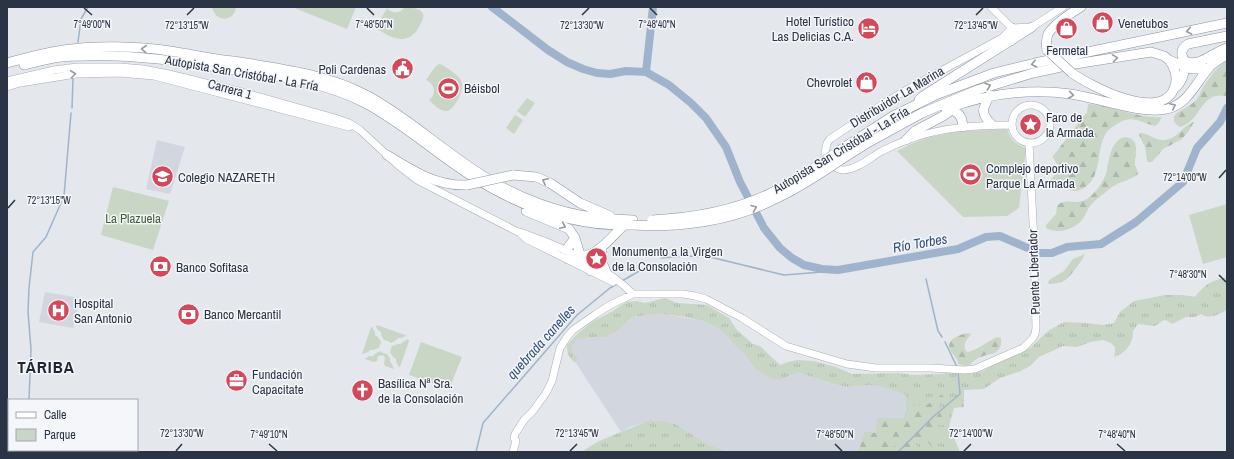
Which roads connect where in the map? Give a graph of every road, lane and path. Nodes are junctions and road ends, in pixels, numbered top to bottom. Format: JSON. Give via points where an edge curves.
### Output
{"nodes":[{"id":1,"x":991,"y":7,"type":"edge"},
{"id":2,"x":1063,"y":7,"type":"edge"},
{"id":3,"x":1081,"y":7,"type":"edge"},
{"id":4,"x":1227,"y":23,"type":"edge"},
{"id":5,"x":1032,"y":27,"type":"junction"},
{"id":6,"x":1012,"y":28,"type":"junction"},
{"id":7,"x":1227,"y":36,"type":"edge"},
{"id":8,"x":1011,"y":40,"type":"junction"},
{"id":9,"x":1227,"y":48,"type":"edge"},
{"id":10,"x":1227,"y":55,"type":"edge"},
{"id":11,"x":1170,"y":60,"type":"junction"},
{"id":12,"x":7,"y":63,"type":"edge"},
{"id":13,"x":1185,"y":64,"type":"junction"},
{"id":14,"x":7,"y":68,"type":"edge"},
{"id":15,"x":1209,"y":68,"type":"junction"},
{"id":16,"x":7,"y":81,"type":"edge"},
{"id":17,"x":7,"y":87,"type":"edge"},
{"id":18,"x":1174,"y":89,"type":"junction"},
{"id":19,"x":990,"y":95,"type":"junction"},
{"id":20,"x":913,"y":107,"type":"junction"},
{"id":21,"x":954,"y":107,"type":"junction"},
{"id":22,"x":901,"y":124,"type":"junction"},
{"id":23,"x":992,"y":125,"type":"junction"},
{"id":24,"x":1012,"y":125,"type":"junction"},
{"id":25,"x":354,"y":126,"type":"junction"},
{"id":26,"x":963,"y":127,"type":"junction"},
{"id":27,"x":906,"y":140,"type":"junction"},
{"id":28,"x":1029,"y":143,"type":"junction"},
{"id":29,"x":387,"y":155,"type":"junction"},
{"id":30,"x":840,"y":156,"type":"junction"},
{"id":31,"x":457,"y":166,"type":"junction"},
{"id":32,"x":620,"y":222,"type":"junction"},
{"id":33,"x":518,"y":232,"type":"junction"},
{"id":34,"x":575,"y":238,"type":"junction"},
{"id":35,"x":602,"y":248,"type":"junction"},
{"id":36,"x":566,"y":250,"type":"junction"},
{"id":37,"x":581,"y":258,"type":"junction"},
{"id":38,"x":568,"y":259,"type":"junction"},
{"id":39,"x":591,"y":271,"type":"junction"},
{"id":40,"x":606,"y":272,"type":"junction"},
{"id":41,"x":614,"y":280,"type":"junction"},
{"id":42,"x":631,"y":295,"type":"junction"},
{"id":43,"x":513,"y":452,"type":"edge"}],
"edges":[{"from":1,"to":6,"type":"street"},
{"from":2,"to":5,"type":"street"},
{"from":3,"to":18,"type":"highway","bridge":true,"via":[[1047,35],[1047,50],[1072,73],[1102,90],[1139,102],[1157,103],[1164,100]]},
{"from":4,"to":20,"type":"highway","name":"Autopista San Cristóbal - La Fría","one_way":true,"via":[[994,73]]},
{"from":5,"to":6,"type":"street"},
{"from":5,"to":8,"type":"highway"},
{"from":6,"to":8,"type":"highway"},
{"from":6,"to":27,"type":"street","name":"Distribuidor La Marina","via":[[1002,38],[915,85],[830,138],[825,153],[832,165],[844,170],[855,167]]},
{"from":7,"to":13,"type":"highway","via":[[1185,46],[1182,51]]},
{"from":8,"to":20,"type":"highway","via":[[923,96]]},
{"from":9,"to":13,"type":"highway","via":[[1195,63]]},
{"from":10,"to":15,"type":"highway","name":"Autopista San Cristóbal - La Fría"},
{"from":11,"to":13,"type":"highway"},
{"from":11,"to":18,"type":"highway","via":[[1175,74]]},
{"from":22,"to":11,"type":"highway","one_way":true,"via":[[977,90],[1033,73],[1151,52]]},
{"from":32,"to":12,"type":"highway","name":"Autopista San Cristóbal - La Fría","one_way":true,"via":[[573,214],[522,197],[489,180],[367,95],[336,82],[302,73],[170,51],[104,47],[64,50]]},
{"from":13,"to":15,"type":"highway","via":[[1194,69]]},
{"from":13,"to":18,"type":"highway","via":[[1179,84]]},
{"from":14,"to":31,"type":"highway","name":"Autopista San Cristóbal - La Fría","via":[[62,57],[106,55],[157,58],[299,80],[331,88],[364,102],[386,114]]},
{"from":19,"to":15,"type":"highway","name":"Autopista San Cristóbal - La Fría","one_way":true,"via":[[1022,92],[1071,94],[1155,111],[1168,109],[1183,101]]},
{"from":16,"to":25,"type":"street","name":"Carrera 1","via":[[77,67],[120,67],[169,74],[242,92]]},
{"from":17,"to":25,"type":"street","name":"Carrera 1","one_way":true,"via":[[76,74],[119,72],[154,76],[347,127]]},
{"from":19,"to":21,"type":"highway","name":"Autopista San Cristóbal - La Fría"},
{"from":19,"to":23,"type":"highway","via":[[983,112]]},
{"from":20,"to":30,"type":"highway","name":"Autopista San Cristóbal - La Fría","via":[[893,116]]},
{"from":21,"to":22,"type":"highway","name":"Autopista San Cristóbal - La Fría","via":[[912,123]]},
{"from":21,"to":26,"type":"highway","via":[[962,119]]},
{"from":21,"to":27,"type":"highway","via":[[915,131]]},
{"from":22,"to":30,"type":"highway","name":"Autopista San Cristóbal - La Fría"},
{"from":23,"to":24,"type":"street","name":"Distribuidor La Marina"},
{"from":23,"to":26,"type":"street","name":"Distribuidor La Marina"},
{"from":24,"to":28,"type":"street","via":[[1017,136]]},
{"from":24,"to":28,"type":"street","via":[[1019,109],[1024,106],[1036,106],[1046,112],[1050,129],[1038,142]]},
{"from":25,"to":29,"type":"street","name":"Carrera 1"},
{"from":26,"to":27,"type":"street","name":"Distribuidor La Marina"},
{"from":28,"to":42,"type":"street","name":"Puente Libertador","via":[[1035,334],[1023,348],[975,368],[876,368],[847,364],[786,346],[706,298],[683,294]]},
{"from":32,"to":29,"type":"highway","one_way":true,"bridge":true,"via":[[580,203],[536,177],[513,175],[467,185],[441,183]]},
{"from":29,"to":33,"type":"street","name":"Carrera 1","via":[[416,180]]},
{"from":30,"to":32,"type":"highway","name":"Autopista San Cristóbal - La Fría","bridge":true,"via":[[768,195],[736,206],[689,217]]},
{"from":31,"to":32,"type":"highway","name":"Autopista San Cristóbal - La Fría","via":[[502,194],[542,211],[597,224],[613,226]]},
{"from":31,"to":34,"type":"highway","one_way":true,"via":[[461,172],[490,192],[569,229]]},
{"from":32,"to":35,"type":"highway"},
{"from":33,"to":36,"type":"street"},
{"from":33,"to":38,"type":"street","via":[[526,239]]},
{"from":34,"to":36,"type":"highway"},
{"from":34,"to":37,"type":"highway"},
{"from":35,"to":37,"type":"highway"},
{"from":35,"to":40,"type":"highway","via":[[602,262]]},
{"from":36,"to":37,"type":"street"},
{"from":37,"to":38,"type":"highway"},
{"from":37,"to":39,"type":"highway"},
{"from":37,"to":40,"type":"street"},
{"from":38,"to":39,"type":"street"},
{"from":39,"to":41,"type":"street"},
{"from":40,"to":41,"type":"street"},
{"from":41,"to":42,"type":"street"},
{"from":42,"to":43,"type":"street","via":[[596,314],[567,337],[560,348],[552,381],[546,393],[515,434]]}]}
